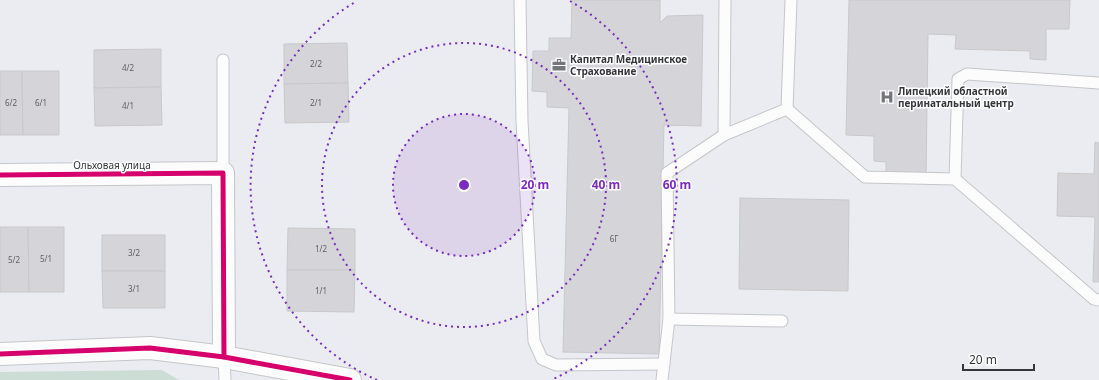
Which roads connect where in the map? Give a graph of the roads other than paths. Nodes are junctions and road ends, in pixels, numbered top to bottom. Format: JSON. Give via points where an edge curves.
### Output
{"nodes":[{"id":1,"x":520,"y":0,"type":"edge"},
{"id":2,"x":725,"y":0,"type":"edge"},
{"id":3,"x":791,"y":0,"type":"edge"},
{"id":4,"x":223,"y":60,"type":"dead end"},
{"id":5,"x":1099,"y":83,"type":"edge"},
{"id":6,"x":787,"y":109,"type":"junction"},
{"id":7,"x":724,"y":135,"type":"junction"},
{"id":8,"x":223,"y":173,"type":"junction"},
{"id":9,"x":0,"y":175,"type":"edge"},
{"id":10,"x":955,"y":179,"type":"junction"},
{"id":11,"x":1099,"y":300,"type":"edge"},
{"id":12,"x":669,"y":319,"type":"junction"},
{"id":13,"x":782,"y":321,"type":"dead end"},
{"id":14,"x":0,"y":354,"type":"edge"},
{"id":15,"x":224,"y":358,"type":"junction"},
{"id":16,"x":664,"y":364,"type":"junction"},
{"id":17,"x":225,"y":380,"type":"edge"},
{"id":18,"x":350,"y":380,"type":"edge"},
{"id":19,"x":662,"y":380,"type":"edge"}],
"edges":[{"from":1,"to":16,"type":"lane","via":[[522,121],[534,341],[542,359],[556,365]]},
{"from":2,"to":7,"type":"lane"},
{"from":3,"to":6,"type":"lane"},
{"from":4,"to":8,"type":"lane"},
{"from":5,"to":10,"type":"lane","via":[[967,74],[958,79]]},
{"from":6,"to":7,"type":"lane"},
{"from":6,"to":10,"type":"lane","via":[[865,177]]},
{"from":7,"to":12,"type":"lane","via":[[666,173]]},
{"from":8,"to":9,"type":"street","name":"Ольховая улица"},
{"from":8,"to":15,"type":"street"},
{"from":10,"to":11,"type":"lane","via":[[1094,299]]},
{"from":12,"to":13,"type":"lane"},
{"from":12,"to":16,"type":"lane"},
{"from":14,"to":15,"type":"street","via":[[150,348]]},
{"from":15,"to":17,"type":"lane"},
{"from":15,"to":18,"type":"street"},
{"from":16,"to":19,"type":"lane"}]}
